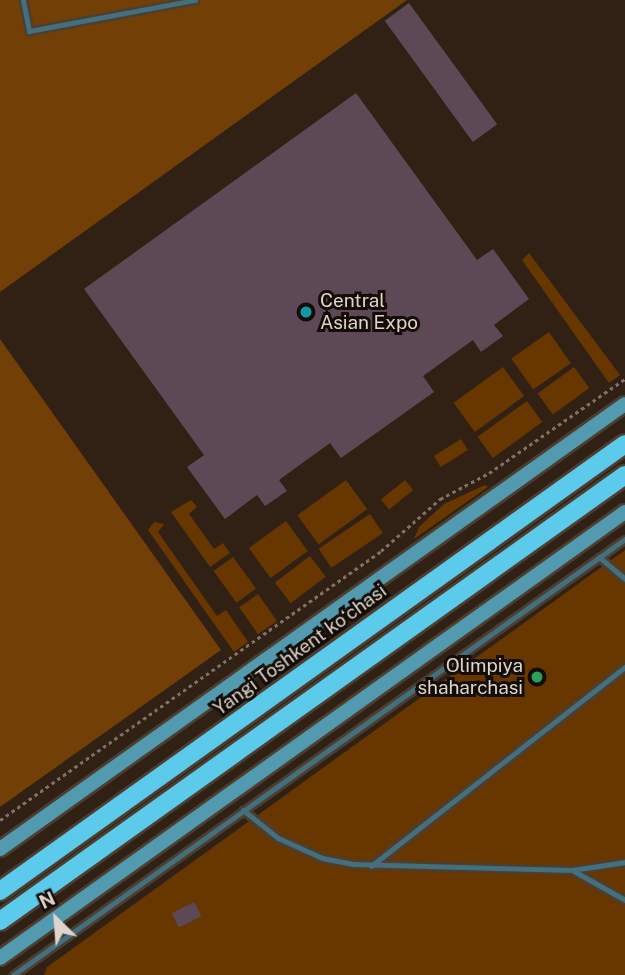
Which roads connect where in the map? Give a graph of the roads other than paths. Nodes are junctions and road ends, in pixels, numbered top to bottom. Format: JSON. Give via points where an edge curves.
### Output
{"nodes":[{"id":1,"x":23,"y":0,"type":"edge"},
{"id":2,"x":195,"y":0,"type":"edge"},
{"id":3,"x":625,"y":404,"type":"edge"},
{"id":4,"x":625,"y":444,"type":"edge"},
{"id":5,"x":625,"y":475,"type":"edge"},
{"id":6,"x":625,"y":512,"type":"edge"},
{"id":7,"x":625,"y":539,"type":"edge"},
{"id":8,"x":599,"y":557,"type":"junction"},
{"id":9,"x":625,"y":579,"type":"edge"},
{"id":10,"x":625,"y":667,"type":"edge"},
{"id":11,"x":243,"y":810,"type":"junction"},
{"id":12,"x":0,"y":849,"type":"edge"},
{"id":13,"x":625,"y":862,"type":"edge"},
{"id":14,"x":371,"y":866,"type":"junction"},
{"id":15,"x":572,"y":870,"type":"junction"},
{"id":16,"x":0,"y":891,"type":"edge"},
{"id":17,"x":625,"y":900,"type":"edge"},
{"id":18,"x":0,"y":921,"type":"edge"},
{"id":19,"x":0,"y":958,"type":"edge"},
{"id":20,"x":13,"y":975,"type":"edge"}],
"edges":[{"from":1,"to":2,"type":"lane","via":[[29,32]]},
{"from":3,"to":12,"type":"main road"},
{"from":4,"to":16,"type":"highway","name":"Yangi Toshkent ko‘chasi"},
{"from":5,"to":18,"type":"highway"},
{"from":6,"to":19,"type":"main road"},
{"from":7,"to":8,"type":"lane"},
{"from":8,"to":9,"type":"lane"},
{"from":8,"to":11,"type":"lane"},
{"from":10,"to":14,"type":"lane"},
{"from":11,"to":14,"type":"lane","via":[[278,838],[309,853]]},
{"from":11,"to":20,"type":"lane"},
{"from":13,"to":15,"type":"lane"},
{"from":14,"to":15,"type":"lane"},
{"from":15,"to":17,"type":"lane"}]}
